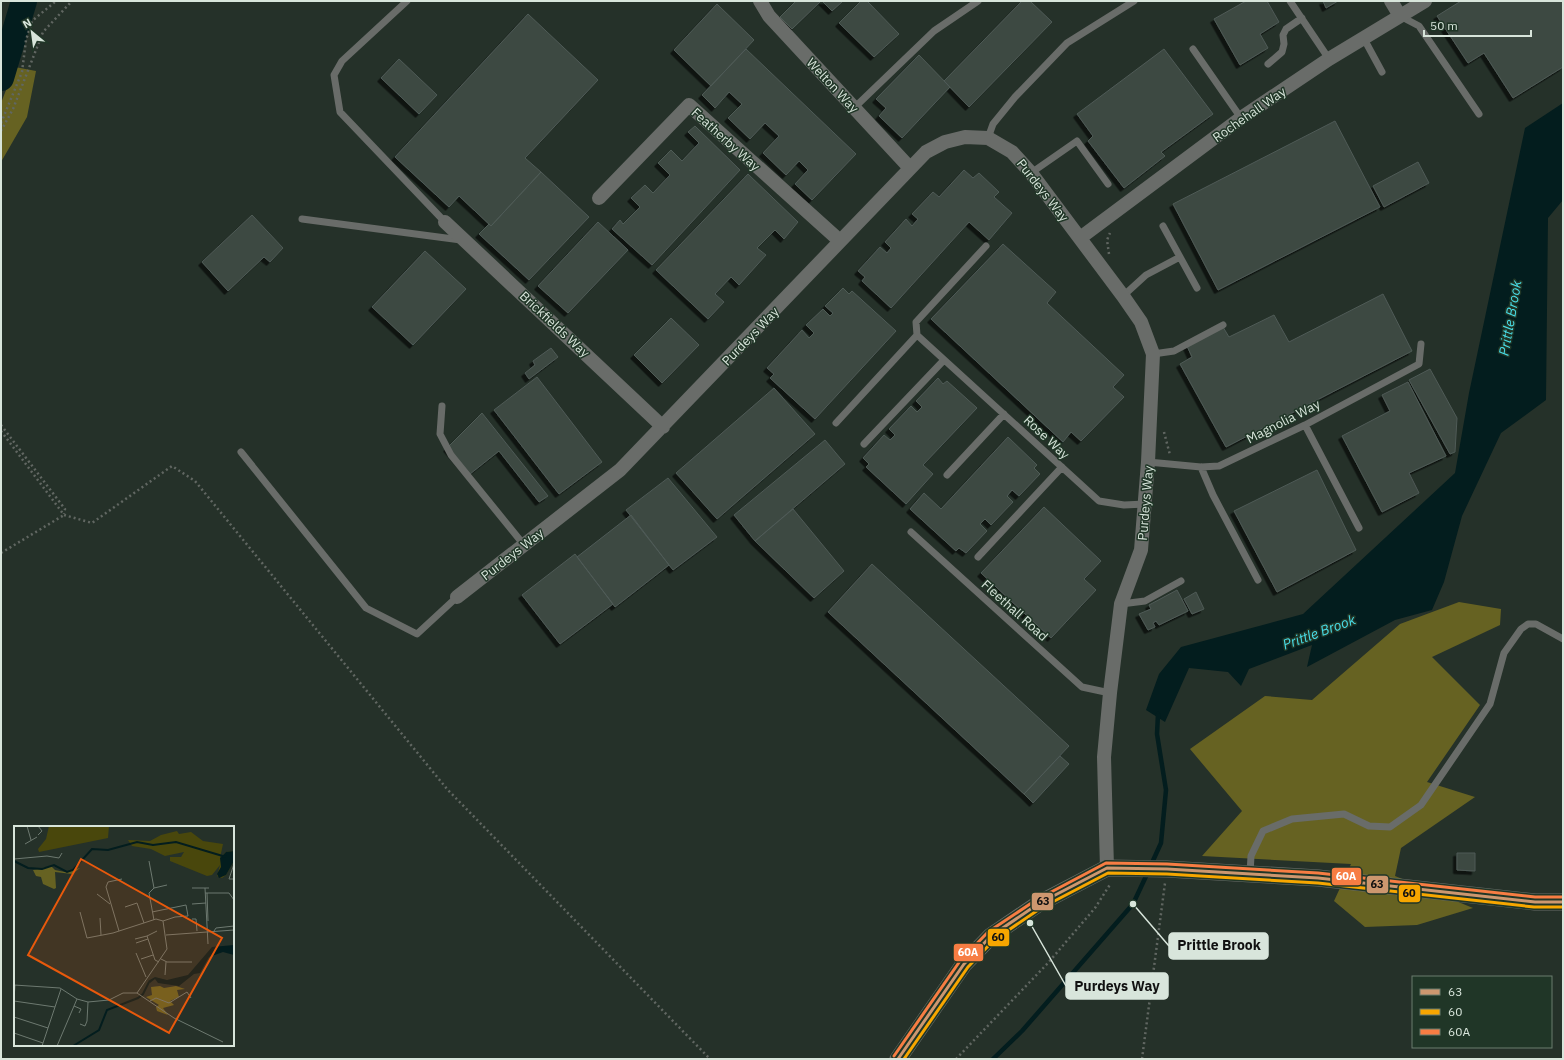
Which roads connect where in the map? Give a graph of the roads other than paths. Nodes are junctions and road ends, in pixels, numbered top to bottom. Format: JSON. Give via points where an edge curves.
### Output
{"nodes":[{"id":1,"x":407,"y":1,"type":"edge"},
{"id":2,"x":760,"y":1,"type":"edge"},
{"id":3,"x":978,"y":1,"type":"edge"},
{"id":4,"x":1134,"y":1,"type":"edge"},
{"id":5,"x":1290,"y":1,"type":"edge"},
{"id":6,"x":1391,"y":1,"type":"edge"},
{"id":7,"x":1425,"y":1,"type":"edge"},
{"id":8,"x":1400,"y":16,"type":"junction"},
{"id":9,"x":1302,"y":18,"type":"junction"},
{"id":10,"x":1363,"y":37,"type":"junction"},
{"id":11,"x":1193,"y":49,"type":"dead end"},
{"id":12,"x":1329,"y":59,"type":"junction"},
{"id":13,"x":1268,"y":64,"type":"dead end"},
{"id":14,"x":1382,"y":72,"type":"dead end"},
{"id":15,"x":854,"y":108,"type":"junction"},
{"id":16,"x":1479,"y":114,"type":"dead end"},
{"id":17,"x":1240,"y":118,"type":"junction"},
{"id":18,"x":988,"y":138,"type":"junction"},
{"id":19,"x":909,"y":167,"type":"junction"},
{"id":20,"x":1031,"y":173,"type":"junction"},
{"id":21,"x":1108,"y":184,"type":"dead end"},
{"id":22,"x":599,"y":198,"type":"dead end"},
{"id":23,"x":302,"y":219,"type":"dead end"},
{"id":24,"x":445,"y":222,"type":"joint"},
{"id":25,"x":1163,"y":226,"type":"dead end"},
{"id":26,"x":1080,"y":238,"type":"junction"},
{"id":27,"x":467,"y":241,"type":"junction"},
{"id":28,"x":840,"y":241,"type":"junction"},
{"id":29,"x":986,"y":246,"type":"dead end"},
{"id":30,"x":1180,"y":257,"type":"junction"},
{"id":31,"x":1196,"y":288,"type":"dead end"},
{"id":32,"x":1123,"y":296,"type":"junction"},
{"id":33,"x":1223,"y":325,"type":"dead end"},
{"id":34,"x":917,"y":335,"type":"junction"},
{"id":35,"x":1421,"y":344,"type":"dead end"},
{"id":36,"x":1153,"y":354,"type":"junction"},
{"id":37,"x":944,"y":360,"type":"junction"},
{"id":38,"x":442,"y":406,"type":"dead end"},
{"id":39,"x":1004,"y":414,"type":"junction"},
{"id":40,"x":836,"y":422,"type":"dead end"},
{"id":41,"x":1304,"y":424,"type":"junction"},
{"id":42,"x":663,"y":427,"type":"junction"},
{"id":43,"x":864,"y":444,"type":"dead end"},
{"id":44,"x":241,"y":452,"type":"dead end"},
{"id":45,"x":1148,"y":462,"type":"junction"},
{"id":46,"x":1062,"y":466,"type":"junction"},
{"id":47,"x":1201,"y":467,"type":"junction"},
{"id":48,"x":947,"y":475,"type":"dead end"},
{"id":49,"x":1145,"y":504,"type":"junction"},
{"id":50,"x":1359,"y":528,"type":"dead end"},
{"id":51,"x":910,"y":532,"type":"dead end"},
{"id":52,"x":524,"y":545,"type":"junction"},
{"id":53,"x":978,"y":557,"type":"dead end"},
{"id":54,"x":1258,"y":580,"type":"dead end"},
{"id":55,"x":1181,"y":581,"type":"dead end"},
{"id":56,"x":457,"y":597,"type":"joint"},
{"id":57,"x":1121,"y":604,"type":"junction"},
{"id":58,"x":1563,"y":639,"type":"edge"},
{"id":59,"x":1110,"y":693,"type":"junction"},
{"id":60,"x":1119,"y":868,"type":"junction"},
{"id":61,"x":1250,"y":874,"type":"junction"},
{"id":62,"x":1563,"y":902,"type":"edge"},
{"id":63,"x":898,"y":1059,"type":"edge"}],
"edges":[{"from":1,"to":24,"type":"lane","via":[[342,62],[334,75],[340,112]]},
{"from":2,"to":15,"type":"street","name":"Welton Way","via":[[769,16]]},
{"from":3,"to":15,"type":"lane","via":[[934,30]]},
{"from":4,"to":18,"type":"lane","via":[[1067,43],[1015,97],[993,124]]},
{"from":5,"to":9,"type":"lane"},
{"from":6,"to":8,"type":"street"},
{"from":7,"to":8,"type":"street","name":"Rochehall Way"},
{"from":8,"to":10,"type":"street","name":"Rochehall Way"},
{"from":8,"to":16,"type":"lane","via":[[1419,26]]},
{"from":9,"to":12,"type":"lane"},
{"from":9,"to":13,"type":"lane","via":[[1286,29],[1282,52]]},
{"from":10,"to":12,"type":"street","name":"Rochehall Way"},
{"from":10,"to":14,"type":"lane"},
{"from":11,"to":17,"type":"lane"},
{"from":12,"to":17,"type":"street","name":"Rochehall Way"},
{"from":15,"to":19,"type":"street","name":"Welton Way"},
{"from":17,"to":26,"type":"street","name":"Rochehall Way"},
{"from":18,"to":19,"type":"street","name":"Purdeys Way","via":[[965,137],[945,142],[926,152]]},
{"from":18,"to":20,"type":"street","name":"Purdeys Way","via":[[1012,152]]},
{"from":19,"to":28,"type":"street","name":"Purdeys Way"},
{"from":20,"to":21,"type":"lane","via":[[1077,141]]},
{"from":20,"to":26,"type":"street","name":"Purdeys Way"},
{"from":22,"to":28,"type":"street","name":"Featherby Way","via":[[689,106]]},
{"from":23,"to":27,"type":"lane"},
{"from":24,"to":27,"type":"street","name":"Brickfields Way"},
{"from":25,"to":30,"type":"lane"},
{"from":26,"to":32,"type":"street","name":"Purdeys Way"},
{"from":27,"to":42,"type":"street","name":"Brickfields Way"},
{"from":28,"to":42,"type":"street","name":"Purdeys Way"},
{"from":29,"to":34,"type":"lane","via":[[916,322]]},
{"from":30,"to":31,"type":"lane"},
{"from":30,"to":32,"type":"lane","via":[[1146,275]]},
{"from":32,"to":36,"type":"street","name":"Purdeys Way","via":[[1141,322]]},
{"from":33,"to":36,"type":"lane","via":[[1174,351]]},
{"from":34,"to":37,"type":"lane","name":"Rose Way"},
{"from":34,"to":40,"type":"lane"},
{"from":35,"to":41,"type":"lane","name":"Magnolia Way","via":[[1419,364]]},
{"from":36,"to":45,"type":"street","name":"Purdeys Way"},
{"from":37,"to":39,"type":"lane","name":"Rose Way"},
{"from":37,"to":43,"type":"lane"},
{"from":38,"to":52,"type":"lane","via":[[440,434],[451,455]]},
{"from":39,"to":46,"type":"lane","name":"Rose Way"},
{"from":39,"to":48,"type":"lane"},
{"from":41,"to":47,"type":"lane","name":"Magnolia Way","via":[[1219,466]]},
{"from":41,"to":50,"type":"lane"},
{"from":42,"to":52,"type":"street","name":"Purdeys Way","via":[[620,470]]},
{"from":44,"to":56,"type":"lane","via":[[366,608],[417,634]]},
{"from":45,"to":47,"type":"lane","name":"Magnolia Way"},
{"from":45,"to":49,"type":"street","name":"Purdeys Way"},
{"from":46,"to":49,"type":"lane","name":"Rose Way","via":[[1099,501],[1124,505]]},
{"from":46,"to":53,"type":"lane"},
{"from":47,"to":54,"type":"lane"},
{"from":49,"to":57,"type":"street","name":"Purdeys Way","via":[[1141,550]]},
{"from":51,"to":59,"type":"lane","name":"Fleethall Road","via":[[1082,687]]},
{"from":52,"to":56,"type":"street","name":"Purdeys Way"},
{"from":55,"to":57,"type":"lane","via":[[1145,601]]},
{"from":57,"to":59,"type":"street","name":"Purdeys Way"},
{"from":58,"to":61,"type":"lane","via":[[1536,624],[1528,624],[1522,629],[1504,653],[1490,704],[1421,806],[1390,827],[1369,826],[1344,814],[1292,819],[1263,831],[1251,856]]},
{"from":59,"to":60,"type":"street","name":"Purdeys Way","via":[[1104,757]]},
{"from":60,"to":61,"type":"street"},
{"from":60,"to":63,"type":"street","via":[[1038,904],[991,936],[964,964]]},
{"from":61,"to":62,"type":"street","via":[[1318,878],[1535,902]]}]}
